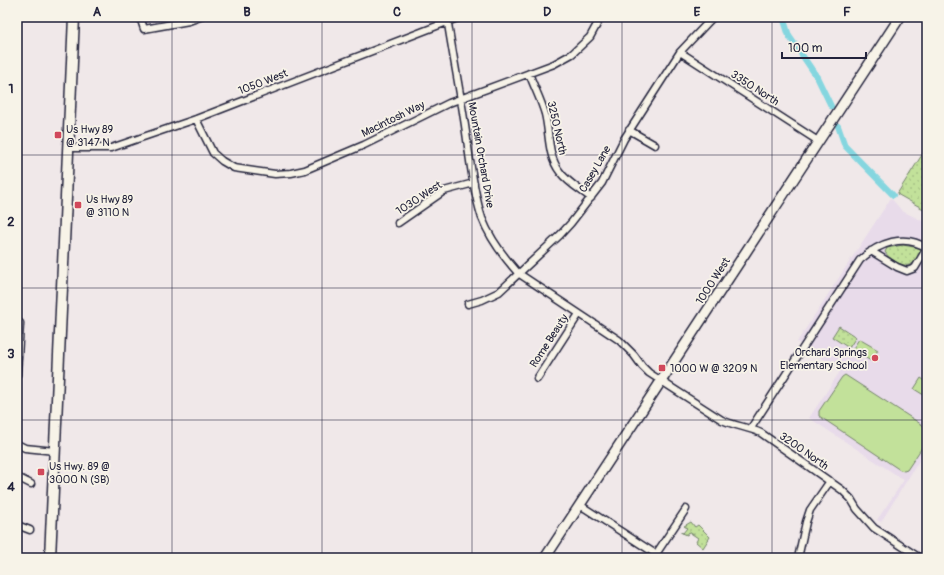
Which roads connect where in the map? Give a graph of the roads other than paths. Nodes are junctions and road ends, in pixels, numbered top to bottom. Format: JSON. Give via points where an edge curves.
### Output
{"nodes":[{"id":1,"x":74,"y":17,"type":"edge"},
{"id":2,"x":140,"y":17,"type":"edge"},
{"id":3,"x":200,"y":17,"type":"edge"},
{"id":4,"x":460,"y":17,"type":"edge"},
{"id":5,"x":601,"y":17,"type":"edge"},
{"id":6,"x":713,"y":17,"type":"edge"},
{"id":7,"x":900,"y":17,"type":"edge"},
{"id":8,"x":448,"y":19,"type":"edge"},
{"id":9,"x":680,"y":52,"type":"junction"},
{"id":10,"x":529,"y":73,"type":"junction"},
{"id":11,"x":461,"y":98,"type":"junction"},
{"id":12,"x":196,"y":119,"type":"junction"},
{"id":13,"x":629,"y":130,"type":"junction"},
{"id":14,"x":818,"y":141,"type":"junction"},
{"id":15,"x":656,"y":145,"type":"dead end"},
{"id":16,"x":69,"y":148,"type":"junction"},
{"id":17,"x":474,"y":183,"type":"junction"},
{"id":18,"x":591,"y":198,"type":"junction"},
{"id":19,"x":398,"y":223,"type":"dead end"},
{"id":20,"x":927,"y":248,"type":"edge"},
{"id":21,"x":871,"y":251,"type":"junction"},
{"id":22,"x":518,"y":274,"type":"junction"},
{"id":23,"x":468,"y":304,"type":"dead end"},
{"id":24,"x":579,"y":314,"type":"junction"},
{"id":25,"x":20,"y":323,"type":"dead end"},
{"id":26,"x":17,"y":355,"type":"edge"},
{"id":27,"x":17,"y":375,"type":"edge"},
{"id":28,"x":537,"y":379,"type":"dead end"},
{"id":29,"x":662,"y":382,"type":"junction"},
{"id":30,"x":751,"y":428,"type":"junction"},
{"id":31,"x":17,"y":444,"type":"edge"},
{"id":32,"x":55,"y":451,"type":"junction"},
{"id":33,"x":17,"y":477,"type":"edge"},
{"id":34,"x":830,"y":481,"type":"junction"},
{"id":35,"x":31,"y":484,"type":"dead end"},
{"id":36,"x":580,"y":505,"type":"junction"},
{"id":37,"x":686,"y":509,"type":"dead end"},
{"id":38,"x":17,"y":525,"type":"edge"},
{"id":39,"x":30,"y":530,"type":"dead end"},
{"id":40,"x":656,"y":554,"type":"junction"},
{"id":41,"x":910,"y":555,"type":"edge"},
{"id":42,"x":50,"y":558,"type":"edge"},
{"id":43,"x":545,"y":558,"type":"edge"},
{"id":44,"x":662,"y":558,"type":"edge"},
{"id":45,"x":798,"y":558,"type":"edge"},
{"id":46,"x":920,"y":558,"type":"edge"}],
"edges":[{"from":1,"to":16,"type":"main road"},
{"from":2,"to":3,"type":"street","via":[[144,29]]},
{"from":4,"to":8,"type":"street","name":"1050 West"},
{"from":5,"to":10,"type":"street","name":"Macintosh Way","via":[[590,37],[572,54]]},
{"from":6,"to":9,"type":"street","name":"Casey Lane"},
{"from":7,"to":14,"type":"street","name":"1000 West"},
{"from":8,"to":11,"type":"street","name":"Mountain Orchard Drive"},
{"from":8,"to":12,"type":"street","name":"1050 West"},
{"from":9,"to":13,"type":"street","name":"Casey Lane"},
{"from":9,"to":14,"type":"street","name":"3350 North"},
{"from":10,"to":11,"type":"street","name":"Macintosh Way"},
{"from":10,"to":18,"type":"street","name":"3250 North","via":[[545,112],[554,163],[560,173]]},
{"from":11,"to":12,"type":"street","name":"Macintosh Way","via":[[364,145],[305,170],[291,173],[275,174],[234,168],[213,153]]},
{"from":11,"to":17,"type":"street","name":"Mountain Orchard Drive"},
{"from":12,"to":16,"type":"street","name":"1050 West","via":[[111,148]]},
{"from":13,"to":15,"type":"street"},
{"from":13,"to":18,"type":"street","name":"Casey Lane","via":[[602,183]]},
{"from":14,"to":29,"type":"street","name":"1000 West"},
{"from":16,"to":32,"type":"main road"},
{"from":17,"to":19,"type":"street","name":"1030 West","via":[[444,191]]},
{"from":17,"to":22,"type":"street","name":"Mountain Orchard Drive","via":[[482,217],[490,236]]},
{"from":18,"to":22,"type":"street","name":"Casey Lane","via":[[560,235]]},
{"from":20,"to":21,"type":"street","via":[[912,241],[900,241],[878,246]]},
{"from":20,"to":21,"type":"street","via":[[915,268],[907,271]]},
{"from":21,"to":30,"type":"street","via":[[860,260],[850,274]]},
{"from":22,"to":23,"type":"street","name":"Casey Lane","via":[[499,292]]},
{"from":22,"to":24,"type":"street","name":"Mountain Orchard Drive"},
{"from":24,"to":28,"type":"street","name":"Rome Beauty"},
{"from":24,"to":29,"type":"street","name":"Mountain Orchard Drive","via":[[622,343],[645,369]]},
{"from":25,"to":26,"type":"street"},
{"from":26,"to":27,"type":"street"},
{"from":29,"to":30,"type":"street","name":"3200 North","via":[[722,420]]},
{"from":29,"to":36,"type":"street","name":"1000 West"},
{"from":30,"to":34,"type":"street","name":"3200 North"},
{"from":31,"to":32,"type":"street","via":[[31,449]]},
{"from":32,"to":42,"type":"main road"},
{"from":33,"to":35,"type":"street"},
{"from":34,"to":41,"type":"street","name":"3200 North","via":[[852,498],[874,528]]},
{"from":34,"to":45,"type":"street","via":[[810,510]]},
{"from":36,"to":40,"type":"street"},
{"from":36,"to":43,"type":"street","name":"1000 West"},
{"from":37,"to":40,"type":"street"},
{"from":38,"to":39,"type":"street"},
{"from":40,"to":44,"type":"street"},
{"from":41,"to":46,"type":"street","name":"3200 North"}]}
